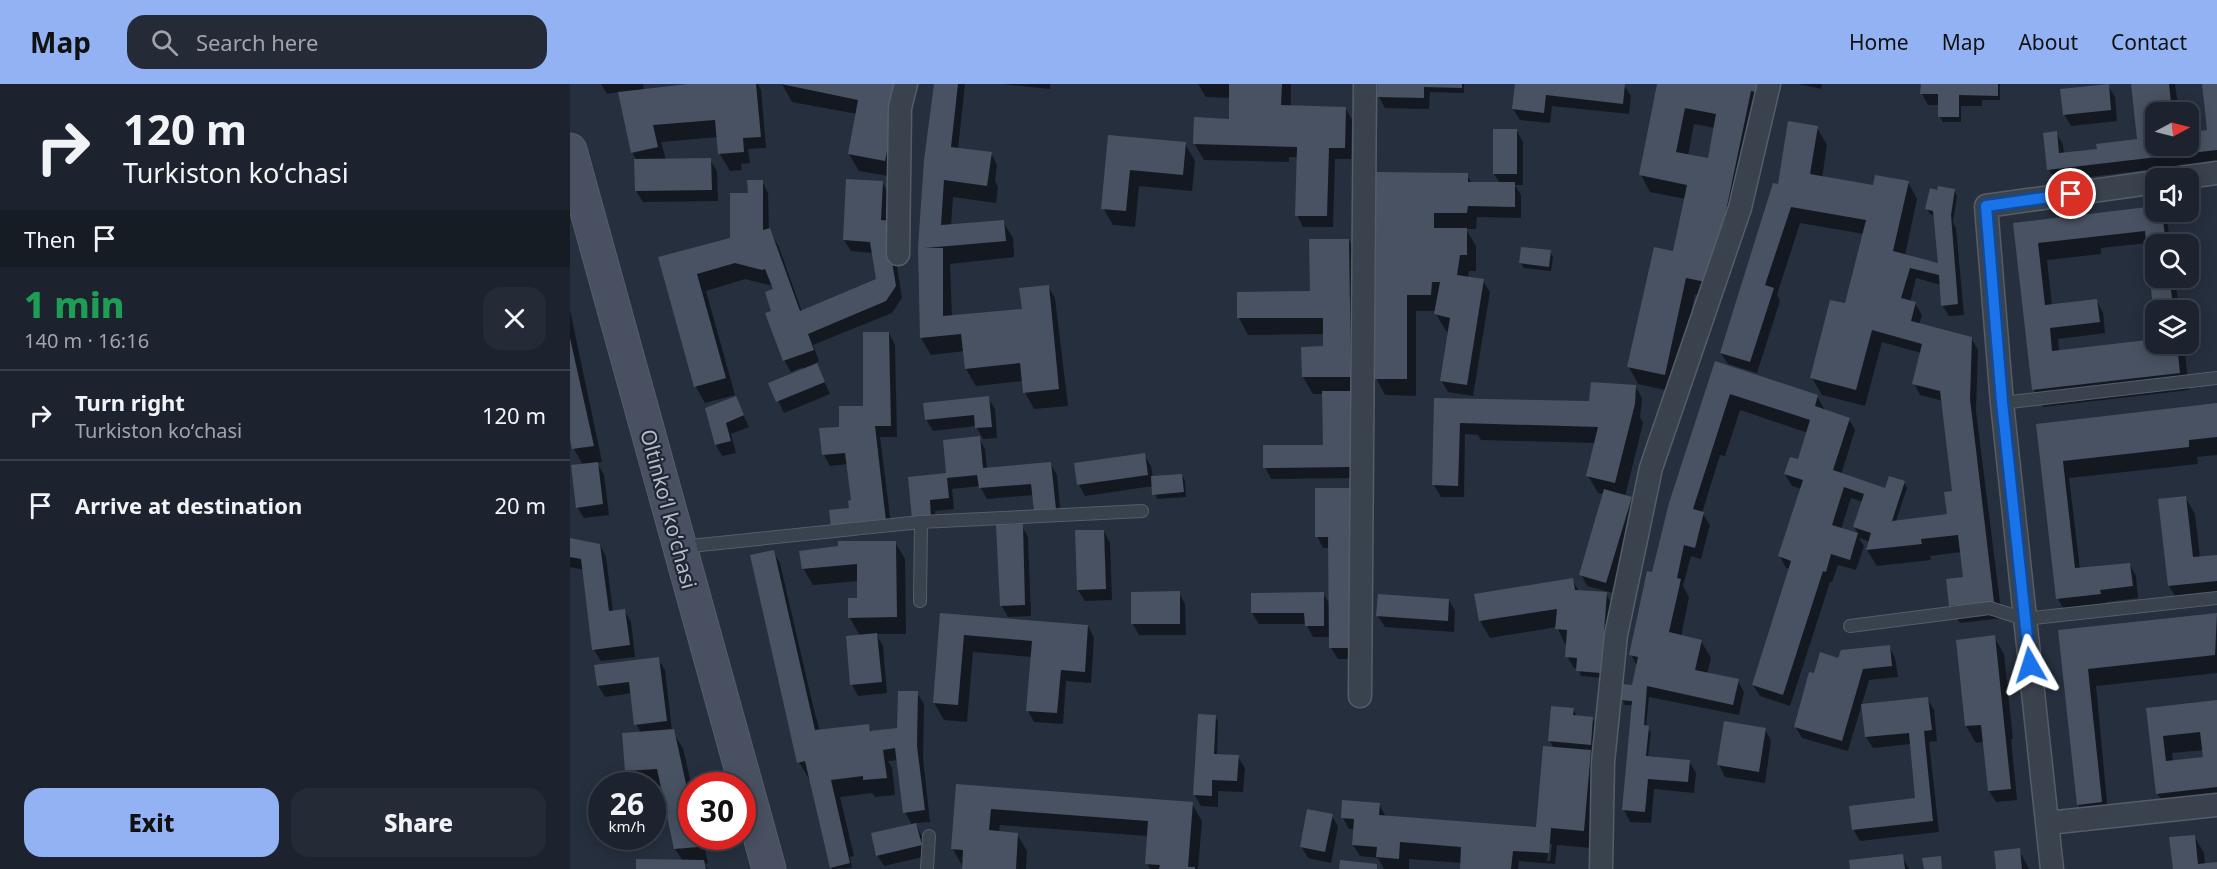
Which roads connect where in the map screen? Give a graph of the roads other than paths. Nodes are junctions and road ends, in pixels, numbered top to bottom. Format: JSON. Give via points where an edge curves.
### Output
{"nodes":[{"id":1,"x":906,"y":84,"type":"edge"},
{"id":2,"x":1365,"y":84,"type":"edge"},
{"id":3,"x":1769,"y":84,"type":"edge"},
{"id":4,"x":570,"y":150,"type":"edge"},
{"id":5,"x":2217,"y":173,"type":"edge"},
{"id":6,"x":2199,"y":175,"type":"edge"},
{"id":7,"x":2145,"y":184,"type":"edge"},
{"id":8,"x":578,"y":204,"type":"edge"},
{"id":9,"x":898,"y":254,"type":"dead end"},
{"id":10,"x":2217,"y":378,"type":"edge"},
{"id":11,"x":2002,"y":402,"type":"junction"},
{"id":12,"x":1142,"y":511,"type":"dead end"},
{"id":13,"x":921,"y":522,"type":"junction"},
{"id":14,"x":680,"y":547,"type":"junction"},
{"id":15,"x":2217,"y":597,"type":"edge"},
{"id":16,"x":920,"y":601,"type":"dead end"},
{"id":17,"x":2024,"y":620,"type":"junction"},
{"id":18,"x":1850,"y":626,"type":"dead end"},
{"id":19,"x":1360,"y":696,"type":"dead end"},
{"id":20,"x":2217,"y":805,"type":"edge"},
{"id":21,"x":2048,"y":823,"type":"junction"},
{"id":22,"x":928,"y":836,"type":"dead end"},
{"id":23,"x":769,"y":869,"type":"edge"},
{"id":24,"x":927,"y":869,"type":"edge"},
{"id":25,"x":1601,"y":869,"type":"edge"},
{"id":26,"x":2052,"y":869,"type":"edge"}],
"edges":[{"from":1,"to":9,"type":"street","via":[[900,108]]},
{"from":2,"to":19,"type":"street"},
{"from":3,"to":25,"type":"street","via":[[1740,208],[1646,491],[1616,635],[1603,762]]},
{"from":4,"to":8,"type":"main road","name":"Oltinkoʻl koʻchasi"},
{"from":5,"to":6,"type":"street"},
{"from":7,"to":11,"type":"street","via":[[1986,206]]},
{"from":8,"to":14,"type":"main road","name":"Oltinkoʻl koʻchasi"},
{"from":10,"to":11,"type":"lane"},
{"from":11,"to":17,"type":"street"},
{"from":12,"to":13,"type":"lane"},
{"from":13,"to":14,"type":"lane"},
{"from":13,"to":16,"type":"lane"},
{"from":14,"to":23,"type":"main road","name":"Oltinkoʻl koʻchasi"},
{"from":15,"to":17,"type":"lane"},
{"from":17,"to":18,"type":"lane","via":[[1990,608]]},
{"from":17,"to":21,"type":"street"},
{"from":20,"to":21,"type":"street"},
{"from":21,"to":26,"type":"street"},
{"from":22,"to":24,"type":"lane"}]}
